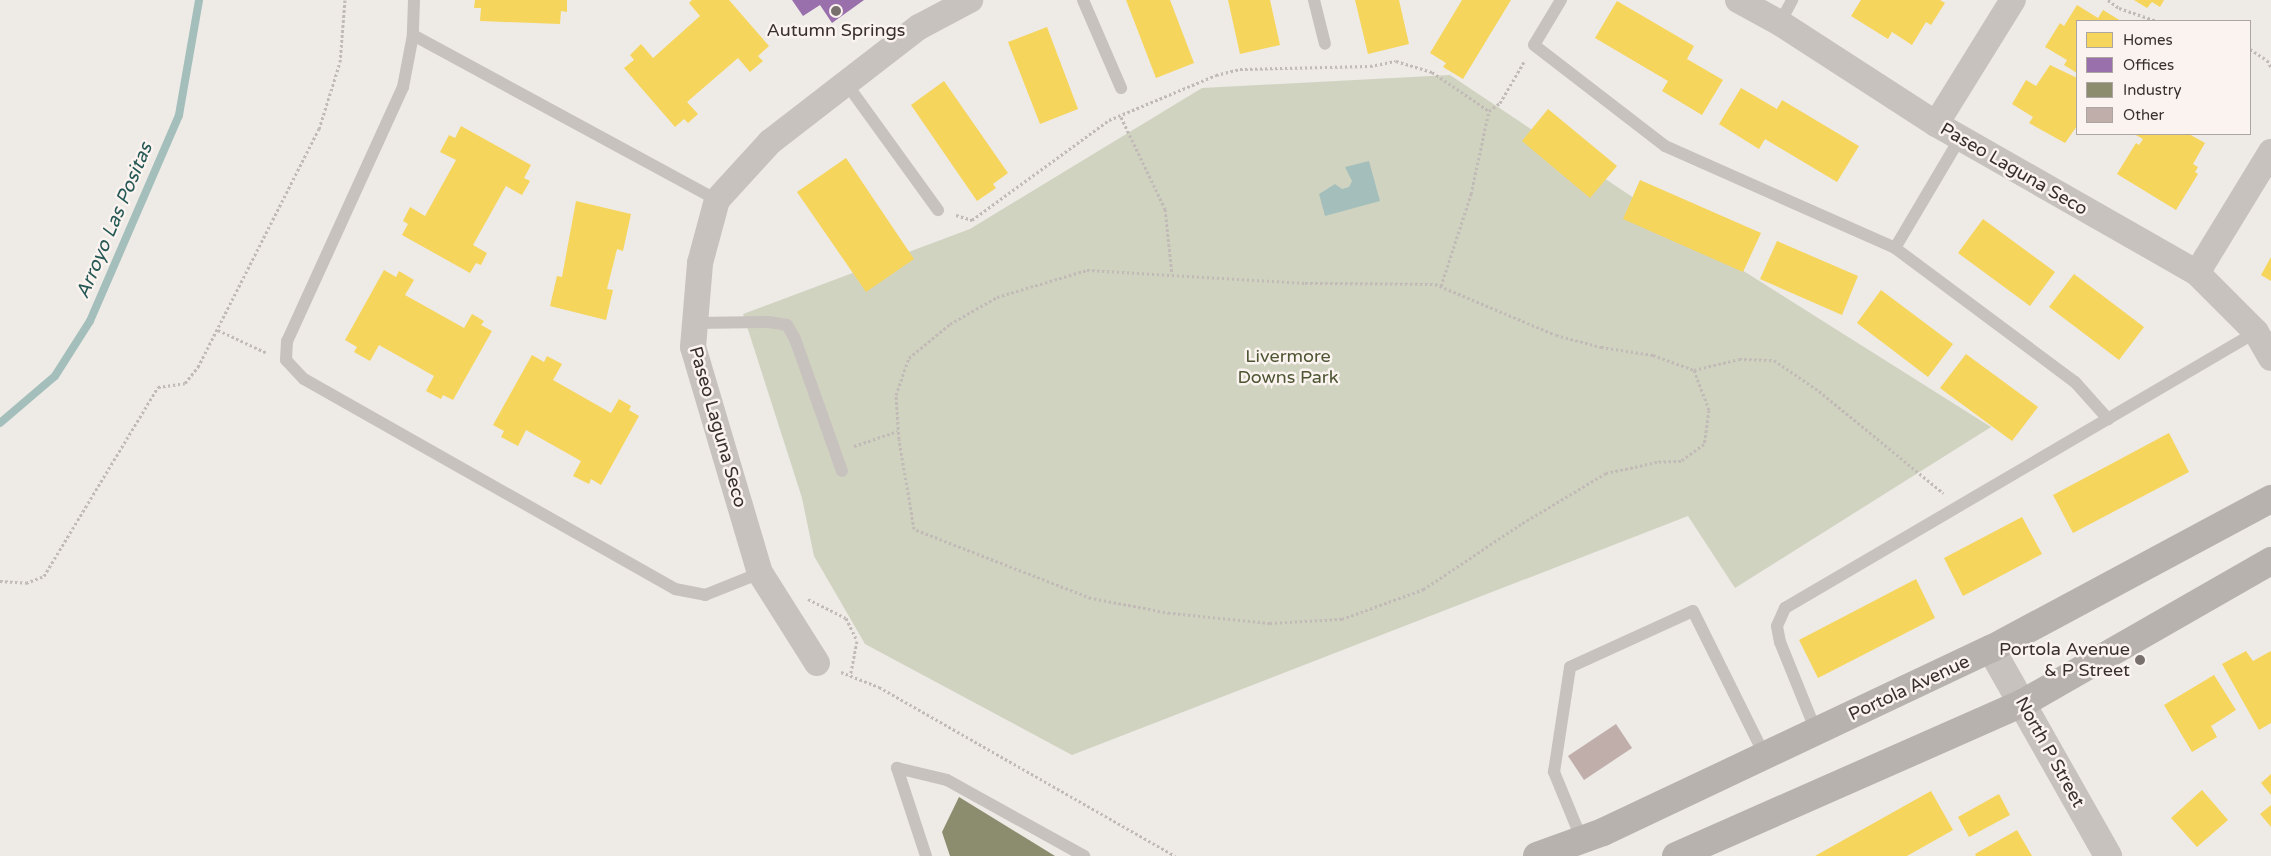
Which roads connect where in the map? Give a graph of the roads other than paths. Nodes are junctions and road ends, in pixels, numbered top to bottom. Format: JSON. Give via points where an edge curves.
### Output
{"nodes":[{"id":1,"x":414,"y":0,"type":"edge"},
{"id":2,"x":1083,"y":0,"type":"edge"},
{"id":3,"x":1314,"y":0,"type":"edge"},
{"id":4,"x":1561,"y":0,"type":"edge"},
{"id":5,"x":1738,"y":0,"type":"edge"},
{"id":6,"x":1792,"y":0,"type":"edge"},
{"id":7,"x":2013,"y":0,"type":"edge"},
{"id":8,"x":958,"y":3,"type":"edge"},
{"id":9,"x":1780,"y":23,"type":"junction"},
{"id":10,"x":413,"y":35,"type":"junction"},
{"id":11,"x":1325,"y":44,"type":"dead end"},
{"id":12,"x":846,"y":83,"type":"junction"},
{"id":13,"x":1121,"y":88,"type":"dead end"},
{"id":14,"x":1936,"y":124,"type":"junction"},
{"id":15,"x":1960,"y":138,"type":"junction"},
{"id":16,"x":2271,"y":152,"type":"edge"},
{"id":17,"x":717,"y":200,"type":"junction"},
{"id":18,"x":938,"y":210,"type":"road end"},
{"id":19,"x":1895,"y":248,"type":"junction"},
{"id":20,"x":2197,"y":273,"type":"junction"},
{"id":21,"x":695,"y":323,"type":"junction"},
{"id":22,"x":2256,"y":332,"type":"junction"},
{"id":23,"x":2271,"y":358,"type":"edge"},
{"id":24,"x":2108,"y":419,"type":"junction"},
{"id":25,"x":842,"y":471,"type":"dead end"},
{"id":26,"x":2271,"y":499,"type":"edge"},
{"id":27,"x":2271,"y":561,"type":"edge"},
{"id":28,"x":760,"y":573,"type":"junction"},
{"id":29,"x":1991,"y":649,"type":"junction"},
{"id":30,"x":817,"y":663,"type":"road end"},
{"id":31,"x":2022,"y":703,"type":"junction"},
{"id":32,"x":1816,"y":732,"type":"junction"},
{"id":33,"x":1765,"y":756,"type":"junction"},
{"id":34,"x":1582,"y":840,"type":"junction"},
{"id":35,"x":926,"y":856,"type":"edge"},
{"id":36,"x":1084,"y":856,"type":"edge"},
{"id":37,"x":1537,"y":856,"type":"edge"},
{"id":38,"x":1676,"y":856,"type":"edge"},
{"id":39,"x":2108,"y":856,"type":"edge"}],
"edges":[{"from":1,"to":10,"type":"lane"},
{"from":2,"to":13,"type":"lane"},
{"from":3,"to":11,"type":"lane"},
{"from":4,"to":19,"type":"lane","via":[[1534,45],[1665,146]]},
{"from":5,"to":9,"type":"street","name":"Paseo Laguna Seco"},
{"from":6,"to":9,"type":"lane"},
{"from":7,"to":14,"type":"street"},
{"from":8,"to":12,"type":"street","name":"Paseo Laguna Seco","via":[[919,27]]},
{"from":9,"to":14,"type":"street","name":"Paseo Laguna Seco"},
{"from":10,"to":17,"type":"lane"},
{"from":10,"to":28,"type":"lane","via":[[403,87],[286,341],[286,360],[304,379],[675,589],[705,595]]},
{"from":12,"to":17,"type":"street","name":"Paseo Laguna Seco","via":[[770,142]]},
{"from":12,"to":18,"type":"lane"},
{"from":14,"to":15,"type":"street","name":"Paseo Laguna Seco"},
{"from":15,"to":19,"type":"lane"},
{"from":15,"to":20,"type":"street","name":"Paseo Laguna Seco"},
{"from":16,"to":20,"type":"street"},
{"from":17,"to":21,"type":"street","name":"Paseo Laguna Seco","via":[[700,263]]},
{"from":19,"to":24,"type":"lane","via":[[2075,382]]},
{"from":20,"to":22,"type":"street","name":"Paseo Laguna Seco"},
{"from":21,"to":25,"type":"lane","via":[[770,322],[787,325],[795,339]]},
{"from":21,"to":28,"type":"street","name":"Paseo Laguna Seco","via":[[693,348]]},
{"from":22,"to":23,"type":"street","name":"Paseo Laguna Seco"},
{"from":22,"to":24,"type":"lane"},
{"from":24,"to":32,"type":"lane","via":[[1785,608],[1777,626],[1780,642]]},
{"from":26,"to":29,"type":"main road","name":"Portola Avenue"},
{"from":27,"to":31,"type":"main road"},
{"from":28,"to":30,"type":"street","name":"Paseo Laguna Seco"},
{"from":29,"to":31,"type":"street","name":"North P Street"},
{"from":29,"to":32,"type":"main road","name":"Portola Avenue"},
{"from":31,"to":38,"type":"main road"},
{"from":31,"to":39,"type":"street","name":"North P Street"},
{"from":32,"to":33,"type":"main road","name":"Portola Avenue"},
{"from":33,"to":34,"type":"main road","name":"Portola Avenue"},
{"from":33,"to":34,"type":"lane","via":[[1693,611],[1570,667],[1554,772]]},
{"from":34,"to":37,"type":"main road","name":"Portola Avenue"},
{"from":35,"to":36,"type":"lane","via":[[897,768],[948,780]]}]}
